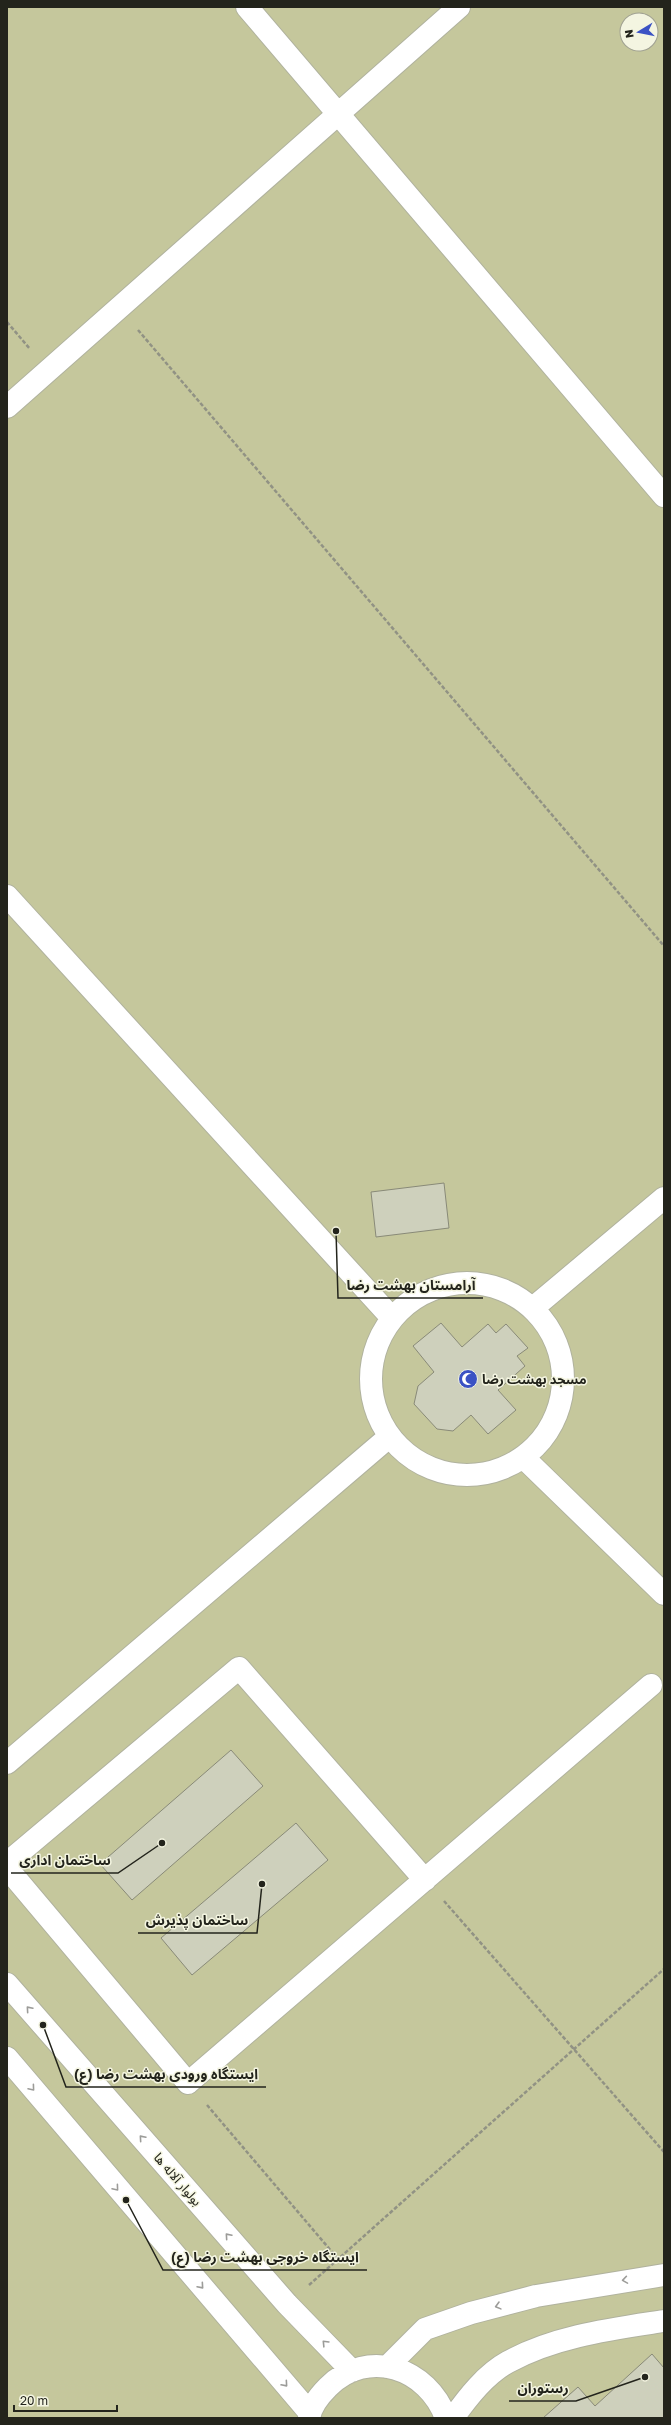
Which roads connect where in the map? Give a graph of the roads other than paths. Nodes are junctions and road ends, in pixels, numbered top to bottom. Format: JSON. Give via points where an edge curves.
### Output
{"nodes":[{"id":1,"x":247,"y":7,"type":"edge"},
{"id":2,"x":459,"y":7,"type":"edge"},
{"id":3,"x":339,"y":113,"type":"junction"},
{"id":4,"x":7,"y":407,"type":"edge"},
{"id":5,"x":664,"y":496,"type":"edge"},
{"id":6,"x":7,"y":896,"type":"edge"},
{"id":7,"x":664,"y":1198,"type":"edge"},
{"id":8,"x":533,"y":1308,"type":"junction"},
{"id":9,"x":392,"y":1318,"type":"junction"},
{"id":10,"x":389,"y":1437,"type":"junction"},
{"id":11,"x":524,"y":1458,"type":"junction"},
{"id":12,"x":664,"y":1594,"type":"edge"},
{"id":13,"x":651,"y":1685,"type":"dead end"},
{"id":14,"x":7,"y":1763,"type":"edge"},
{"id":15,"x":7,"y":1863,"type":"edge"},
{"id":16,"x":7,"y":1868,"type":"edge"},
{"id":17,"x":425,"y":1880,"type":"junction"},
{"id":18,"x":7,"y":1984,"type":"edge"},
{"id":19,"x":7,"y":2058,"type":"edge"},
{"id":20,"x":664,"y":2275,"type":"edge"},
{"id":21,"x":664,"y":2321,"type":"edge"},
{"id":22,"x":387,"y":2367,"type":"junction"},
{"id":23,"x":352,"y":2371,"type":"junction"},
{"id":24,"x":309,"y":2415,"type":"edge"},
{"id":25,"x":446,"y":2418,"type":"edge"},
{"id":26,"x":453,"y":2418,"type":"edge"}],
"edges":[{"from":1,"to":3,"type":"lane"},
{"from":2,"to":3,"type":"lane"},
{"from":3,"to":4,"type":"lane"},
{"from":3,"to":5,"type":"lane"},
{"from":6,"to":9,"type":"lane"},
{"from":7,"to":8,"type":"lane"},
{"from":8,"to":9,"type":"lane","via":[[507,1290],[476,1282],[445,1284],[415,1296]]},
{"from":8,"to":11,"type":"lane","via":[[551,1330],[557,1344],[562,1357],[564,1385],[558,1413],[544,1438]]},
{"from":9,"to":10,"type":"lane","via":[[376,1345],[370,1377],[375,1408]]},
{"from":10,"to":11,"type":"lane","via":[[410,1458],[437,1472],[467,1476],[497,1472]]},
{"from":10,"to":14,"type":"lane"},
{"from":11,"to":12,"type":"lane"},
{"from":13,"to":17,"type":"lane"},
{"from":15,"to":17,"type":"lane","via":[[239,1668]]},
{"from":16,"to":17,"type":"lane","via":[[188,2083]]},
{"from":23,"to":18,"type":"lane","name":"بولوار آلاله ها","one_way":true,"via":[[287,2304]]},
{"from":19,"to":24,"type":"lane","one_way":true},
{"from":20,"to":22,"type":"lane","one_way":true,"via":[[536,2296],[471,2313],[425,2329]]},
{"from":21,"to":26,"type":"lane","via":[[600,2331],[544,2347],[508,2362],[472,2392]]},
{"from":22,"to":23,"type":"lane","via":[[369,2367]]},
{"from":22,"to":25,"type":"lane","via":[[408,2373],[427,2386],[441,2403]]},
{"from":23,"to":24,"type":"lane","via":[[334,2381],[320,2395]]}]}
